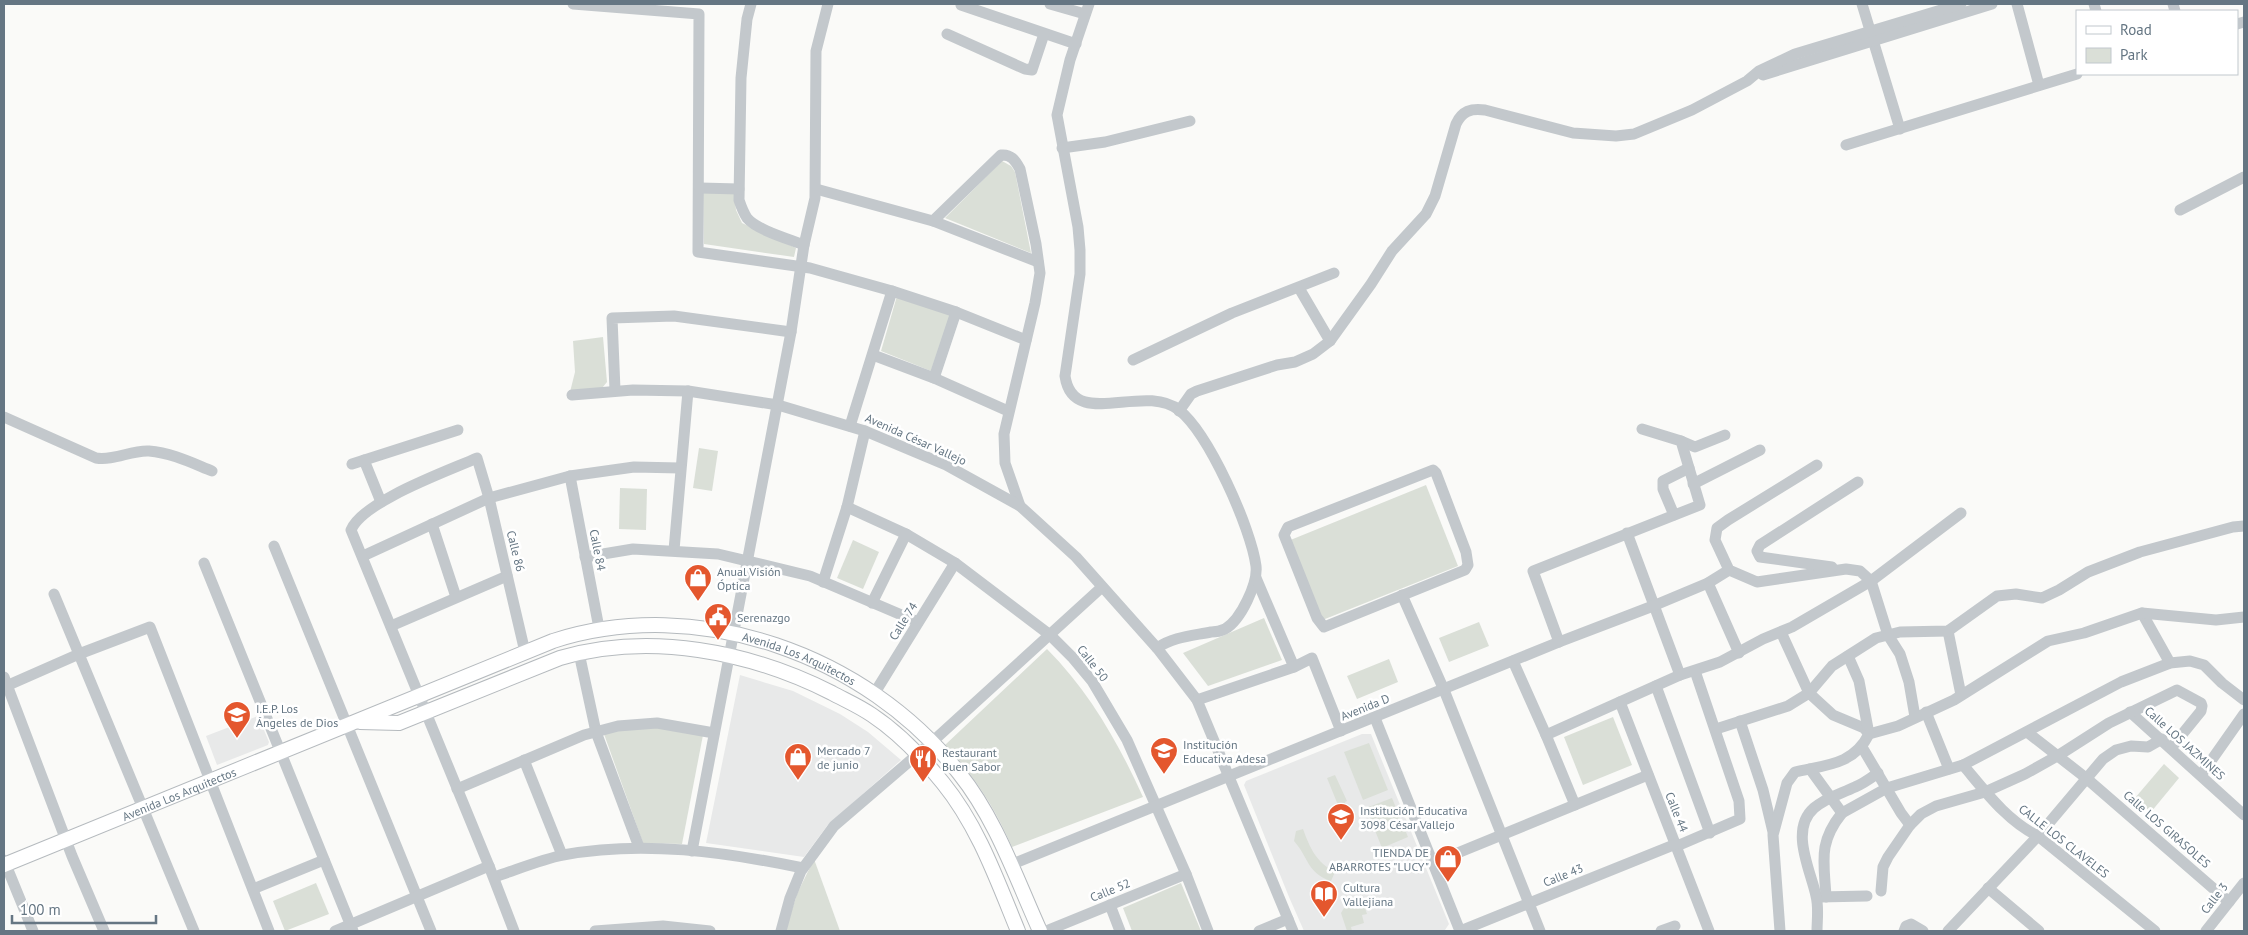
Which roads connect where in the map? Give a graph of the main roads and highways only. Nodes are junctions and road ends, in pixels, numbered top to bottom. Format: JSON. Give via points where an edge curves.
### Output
{"nodes":[{"id":1,"x":351,"y":723,"type":"junction"},
{"id":2,"x":4,"y":863,"type":"edge"},
{"id":3,"x":1018,"y":931,"type":"edge"},
{"id":4,"x":1040,"y":931,"type":"edge"}],
"edges":[{"from":1,"to":2,"type":"main road","name":"Avenida Los Arquitectos","via":[[67,841]]},
{"from":1,"to":3,"type":"main road","name":"Avenida Los Arquitectos","via":[[399,723],[560,658],[619,647],[656,646],[729,656],[766,666],[848,701],[871,715],[918,754],[944,784],[974,829]]},
{"from":1,"to":4,"type":"main road","name":"Avenida Los Arquitectos","via":[[525,652],[600,628],[675,625],[734,634],[799,654],[843,675],[874,694],[932,742],[974,793],[998,836]]}]}
